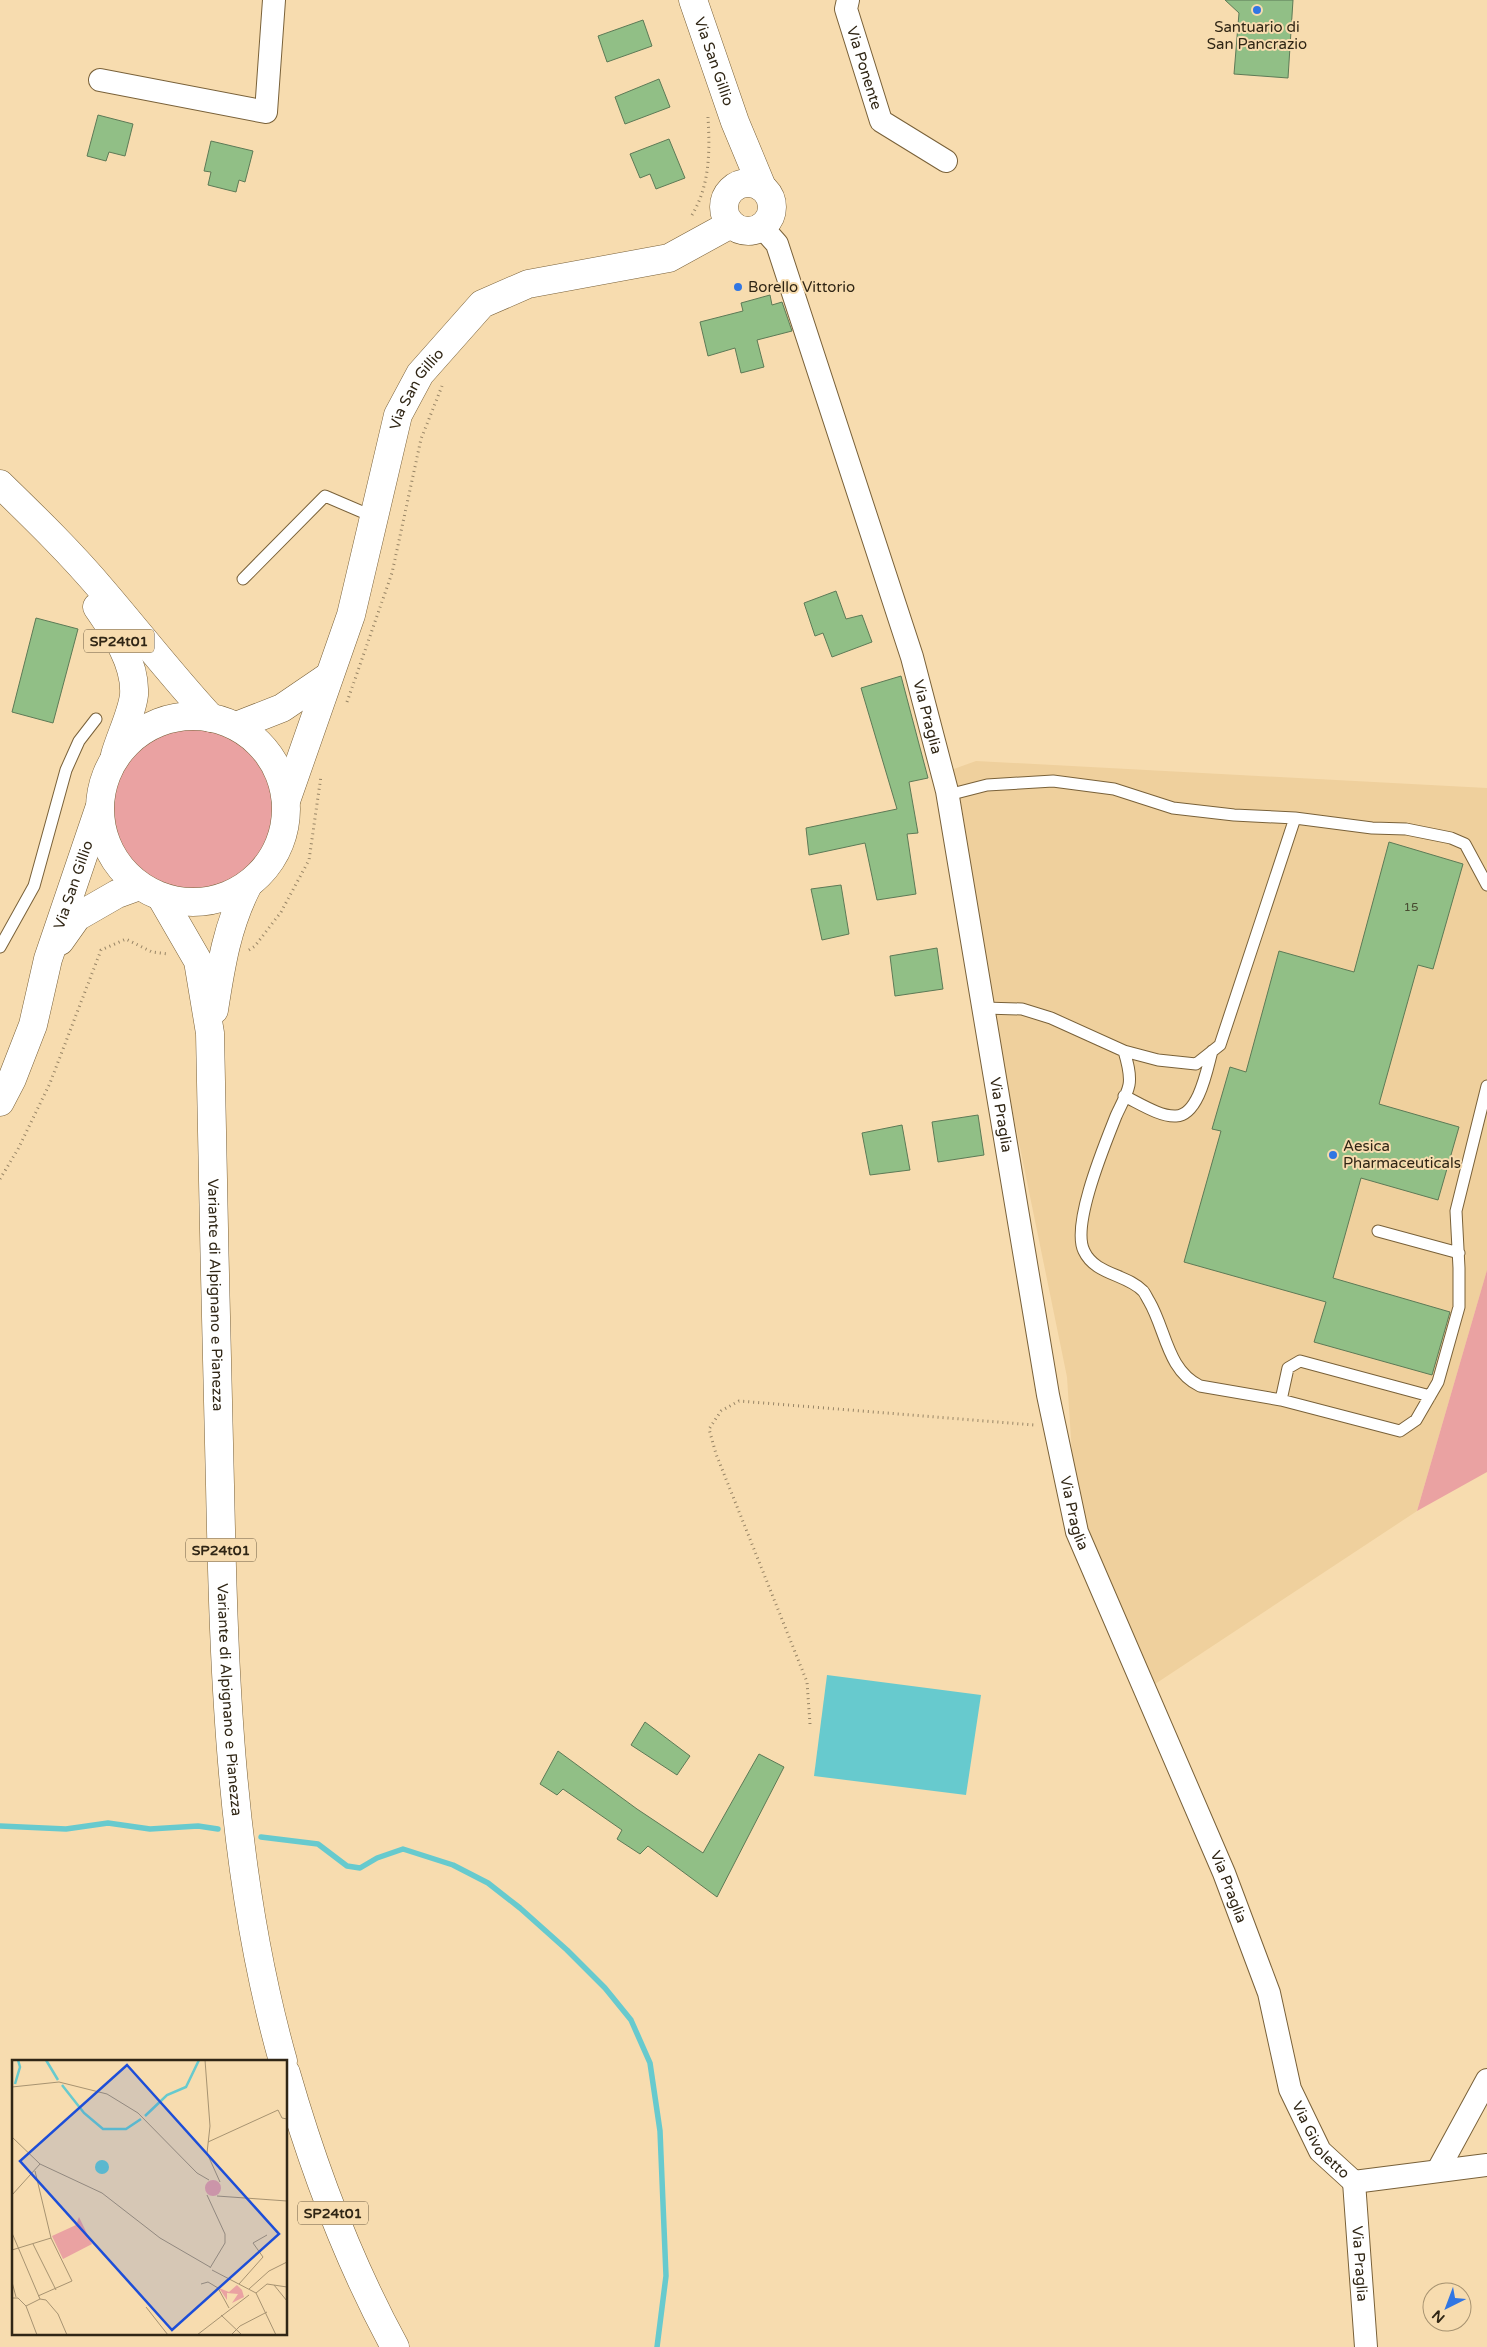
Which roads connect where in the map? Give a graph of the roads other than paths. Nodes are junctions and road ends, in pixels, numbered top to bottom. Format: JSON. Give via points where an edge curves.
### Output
{"nodes":[{"id":1,"x":274,"y":0,"type":"edge"},
{"id":2,"x":693,"y":0,"type":"edge"},
{"id":3,"x":848,"y":0,"type":"edge"},
{"id":4,"x":100,"y":80,"type":"dead end"},
{"id":5,"x":735,"y":122,"type":"junction"},
{"id":6,"x":946,"y":161,"type":"dead end"},
{"id":7,"x":762,"y":187,"type":"junction"},
{"id":8,"x":729,"y":207,"type":"junction"},
{"id":9,"x":762,"y":227,"type":"junction"},
{"id":10,"x":0,"y":484,"type":"edge"},
{"id":11,"x":374,"y":516,"type":"junction"},
{"id":12,"x":51,"y":534,"type":"junction"},
{"id":13,"x":243,"y":579,"type":"dead end"},
{"id":14,"x":329,"y":676,"type":"junction"},
{"id":15,"x":96,"y":720,"type":"dead end"},
{"id":16,"x":224,"y":722,"type":"junction"},
{"id":17,"x":112,"y":762,"type":"junction"},
{"id":18,"x":948,"y":796,"type":"junction"},
{"id":19,"x":286,"y":801,"type":"junction"},
{"id":20,"x":99,"y":809,"type":"junction"},
{"id":21,"x":1295,"y":818,"type":"junction"},
{"id":22,"x":248,"y":885,"type":"junction"},
{"id":23,"x":1487,"y":885,"type":"edge"},
{"id":24,"x":150,"y":892,"type":"junction"},
{"id":25,"x":0,"y":947,"type":"edge"},
{"id":26,"x":48,"y":959,"type":"junction"},
{"id":27,"x":984,"y":1008,"type":"junction"},
{"id":28,"x":210,"y":1033,"type":"junction"},
{"id":29,"x":1124,"y":1051,"type":"junction"},
{"id":30,"x":1212,"y":1051,"type":"junction"},
{"id":31,"x":1487,"y":1086,"type":"edge"},
{"id":32,"x":1124,"y":1096,"type":"junction"},
{"id":33,"x":0,"y":1102,"type":"edge"},
{"id":34,"x":1378,"y":1231,"type":"dead end"},
{"id":35,"x":1458,"y":1253,"type":"junction"},
{"id":36,"x":1430,"y":1396,"type":"junction"},
{"id":37,"x":1281,"y":1400,"type":"junction"},
{"id":38,"x":1269,"y":1993,"type":"joint"},
{"id":39,"x":283,"y":2060,"type":"edge"},
{"id":40,"x":288,"y":2079,"type":"edge"},
{"id":41,"x":1487,"y":2080,"type":"edge"},
{"id":42,"x":1487,"y":2166,"type":"edge"},
{"id":43,"x":1438,"y":2170,"type":"junction"},
{"id":44,"x":1354,"y":2182,"type":"junction"},
{"id":45,"x":395,"y":2347,"type":"edge"},
{"id":46,"x":1366,"y":2347,"type":"edge"}],
"edges":[{"from":1,"to":4,"type":"street","via":[[266,112]]},
{"from":2,"to":5,"type":"main road","name":"Via San Gillio"},
{"from":3,"to":6,"type":"street","name":"Via Ponente","via":[[846,9],[881,121]]},
{"from":5,"to":7,"type":"main road","name":"Via San Gillio"},
{"from":5,"to":8,"type":"main road","name":"Via San Gillio"},
{"from":7,"to":8,"type":"main road","via":[[749,183],[736,186]]},
{"from":7,"to":9,"type":"main road","name":"Via San Gillio","via":[[768,192],[773,207],[768,222]]},
{"from":8,"to":9,"type":"main road","via":[[748,232]]},
{"from":8,"to":11,"type":"main road","name":"Via San Gillio","via":[[669,258],[528,284],[482,304],[420,374],[398,415]]},
{"from":9,"to":18,"type":"street","name":"Via Praglia","via":[[777,244],[912,656]]},
{"from":10,"to":12,"type":"main road","name":"Variante di Alpignano e Pianezza","number":"SP24t01"},
{"from":11,"to":13,"type":"lane","via":[[324,496]]},
{"from":11,"to":14,"type":"main road","name":"Via San Gillio","via":[[351,615]]},
{"from":12,"to":16,"type":"main road","name":"Variante di Alpignano e Pianezza","number":"SP24t01"},
{"from":12,"to":17,"type":"main road","name":"Variante di Alpignano e Pianezza","number":"SP24t01","via":[[113,630],[132,671],[134,696]]},
{"from":14,"to":16,"type":"main road","via":[[282,708]]},
{"from":14,"to":19,"type":"main road","name":"Via San Gillio"},
{"from":15,"to":25,"type":"lane","via":[[79,741],[66,770],[34,886]]},
{"from":16,"to":17,"type":"main road","name":"Variante di Alpignano e Pianezza","number":"SP24t01","via":[[182,716],[155,724],[130,739]]},
{"from":16,"to":19,"type":"main road","name":"Variante di Alpignano e Pianezza","number":"SP24t01","via":[[261,745],[278,771]]},
{"from":17,"to":20,"type":"main road","name":"Variante di Alpignano e Pianezza","number":"SP24t01","via":[[102,785]]},
{"from":18,"to":21,"type":"lane","via":[[987,785],[1053,781],[1114,789],[1173,808]]},
{"from":18,"to":27,"type":"street","name":"Via Praglia"},
{"from":19,"to":22,"type":"main road","name":"Variante di Alpignano e Pianezza","number":"SP24t01","via":[[284,833],[278,850],[268,866]]},
{"from":20,"to":24,"type":"main road","name":"Variante di Alpignano e Pianezza","number":"SP24t01","via":[[104,839],[118,865]]},
{"from":20,"to":26,"type":"main road","name":"Via San Gillio"},
{"from":21,"to":23,"type":"lane","via":[[1451,838],[1465,844]]},
{"from":21,"to":30,"type":"lane","via":[[1220,1045]]},
{"from":22,"to":24,"type":"main road","name":"Variante di Alpignano e Pianezza","number":"SP24t01","via":[[219,900],[193,903]]},
{"from":22,"to":28,"type":"main road","name":"Variante di Alpignano e Pianezza","number":"SP24t01","via":[[235,911],[223,951]]},
{"from":24,"to":26,"type":"main road","name":"Via San Gillio","via":[[117,894],[76,917]]},
{"from":24,"to":28,"type":"main road","name":"Variante di Alpignano e Pianezza","number":"SP24t01","via":[[198,961]]},
{"from":26,"to":33,"type":"main road","name":"Via San Gillio","via":[[32,1025]]},
{"from":27,"to":29,"type":"lane","via":[[1022,1008]]},
{"from":27,"to":38,"type":"street","name":"Via Praglia","via":[[1055,1427],[1077,1532],[1224,1873]]},
{"from":28,"to":39,"type":"main road","name":"Variante di Alpignano e Pianezza","number":"SP24t01","via":[[227,1706],[247,1899],[260,1970]]},
{"from":29,"to":30,"type":"lane","via":[[1158,1060],[1196,1064]]},
{"from":29,"to":32,"type":"lane","via":[[1129,1085]]},
{"from":30,"to":32,"type":"lane","via":[[1201,1091],[1189,1110],[1176,1116]]},
{"from":31,"to":35,"type":"lane","via":[[1456,1211]]},
{"from":32,"to":37,"type":"lane","via":[[1085,1204],[1080,1233],[1084,1252],[1100,1269],[1143,1291],[1154,1310],[1176,1368],[1187,1380],[1200,1386]]},
{"from":34,"to":35,"type":"lane"},
{"from":35,"to":36,"type":"lane","via":[[1459,1307],[1438,1382]]},
{"from":36,"to":37,"type":"lane","via":[[1416,1420],[1400,1431]]},
{"from":36,"to":37,"type":"lane","via":[[1300,1361],[1288,1368]]},
{"from":38,"to":44,"type":"street","name":"Via Givoletto","via":[[1290,2089],[1320,2151]]},
{"from":40,"to":45,"type":"main road","number":"SP24t01","via":[[323,2188]]},
{"from":41,"to":43,"type":"street"},
{"from":42,"to":43,"type":"street","name":"Via Givoletto"},
{"from":43,"to":44,"type":"street","name":"Via Givoletto"},
{"from":44,"to":46,"type":"street","name":"Via Praglia"}]}
